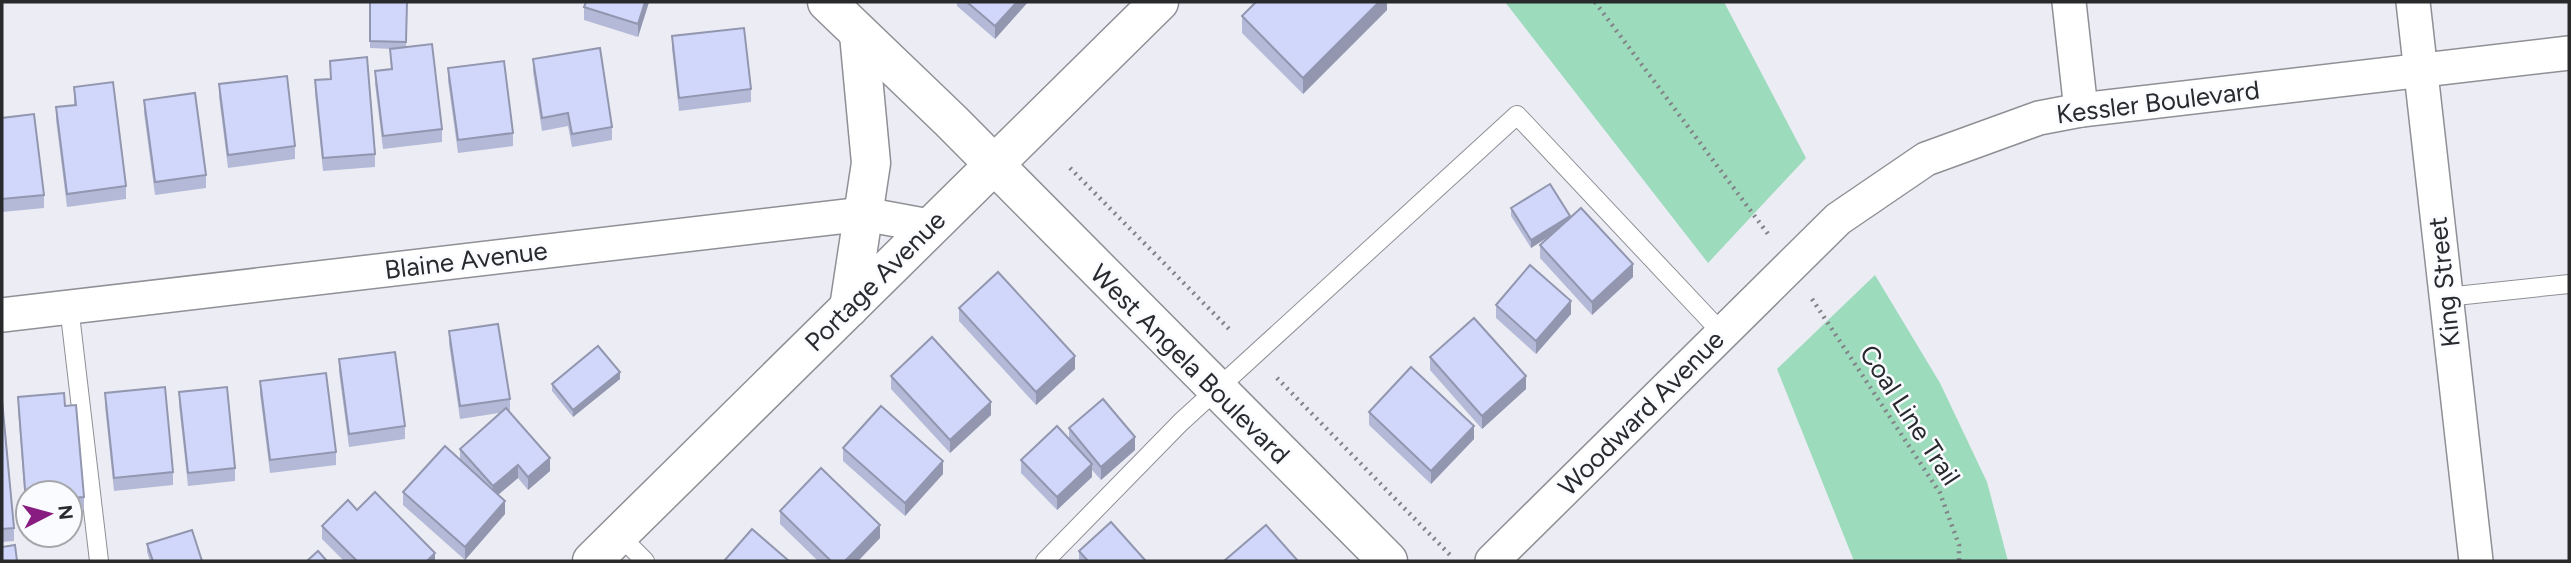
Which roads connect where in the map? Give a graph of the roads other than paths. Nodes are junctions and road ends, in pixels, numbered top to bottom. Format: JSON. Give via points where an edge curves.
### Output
{"nodes":[{"id":1,"x":827,"y":2,"type":"edge"},
{"id":2,"x":1159,"y":2,"type":"edge"},
{"id":3,"x":2069,"y":2,"type":"edge"},
{"id":4,"x":2413,"y":2,"type":"edge"},
{"id":5,"x":859,"y":34,"type":"junction"},
{"id":6,"x":2569,"y":53,"type":"edge"},
{"id":7,"x":2421,"y":70,"type":"junction"},
{"id":8,"x":2081,"y":110,"type":"junction"},
{"id":9,"x":992,"y":165,"type":"junction"},
{"id":10,"x":864,"y":214,"type":"junction"},
{"id":11,"x":929,"y":226,"type":"junction"},
{"id":12,"x":1790,"y":265,"type":"joint"},
{"id":13,"x":2569,"y":284,"type":"edge"},
{"id":14,"x":2446,"y":297,"type":"junction"},
{"id":15,"x":69,"y":306,"type":"junction"},
{"id":16,"x":849,"y":308,"type":"junction"},
{"id":17,"x":2,"y":315,"type":"edge"},
{"id":18,"x":1722,"y":333,"type":"junction"},
{"id":19,"x":1216,"y":390,"type":"junction"},
{"id":20,"x":619,"y":535,"type":"junction"},
{"id":21,"x":99,"y":561,"type":"edge"},
{"id":22,"x":592,"y":561,"type":"edge"},
{"id":23,"x":645,"y":561,"type":"edge"},
{"id":24,"x":1045,"y":561,"type":"edge"},
{"id":25,"x":1388,"y":561,"type":"edge"},
{"id":26,"x":1492,"y":561,"type":"edge"},
{"id":27,"x":2476,"y":561,"type":"edge"}],
"edges":[{"from":1,"to":5,"type":"main road","name":"West Angela Boulevard"},
{"from":2,"to":9,"type":"main road","name":"Portage Avenue"},
{"from":3,"to":8,"type":"street"},
{"from":4,"to":7,"type":"street","name":"King Street"},
{"from":5,"to":9,"type":"main road","name":"West Angela Boulevard"},
{"from":5,"to":10,"type":"main road","via":[[871,163]]},
{"from":6,"to":7,"type":"street","name":"Kessler Boulevard"},
{"from":7,"to":8,"type":"street","name":"Kessler Boulevard"},
{"from":7,"to":14,"type":"street","name":"King Street"},
{"from":8,"to":12,"type":"street","name":"Kessler Boulevard","via":[[2039,118],[1926,159],[1838,219]]},
{"from":9,"to":11,"type":"main road","name":"Portage Avenue"},
{"from":9,"to":19,"type":"main road","name":"West Angela Boulevard"},
{"from":10,"to":11,"type":"street","name":"Blaine Avenue"},
{"from":10,"to":15,"type":"street","name":"Blaine Avenue"},
{"from":10,"to":16,"type":"main road"},
{"from":11,"to":16,"type":"main road","name":"Portage Avenue"},
{"from":12,"to":18,"type":"street","name":"Woodward Avenue"},
{"from":13,"to":14,"type":"lane"},
{"from":14,"to":27,"type":"street","name":"King Street"},
{"from":15,"to":17,"type":"street","name":"Blaine Avenue"},
{"from":15,"to":21,"type":"lane"},
{"from":16,"to":20,"type":"main road","name":"Portage Avenue"},
{"from":18,"to":19,"type":"lane","via":[[1517,115]]},
{"from":18,"to":26,"type":"street","name":"Woodward Avenue"},
{"from":19,"to":24,"type":"lane"},
{"from":19,"to":25,"type":"main road","name":"West Angela Boulevard"},
{"from":20,"to":22,"type":"main road","name":"Portage Avenue"},
{"from":20,"to":23,"type":"lane"}]}
